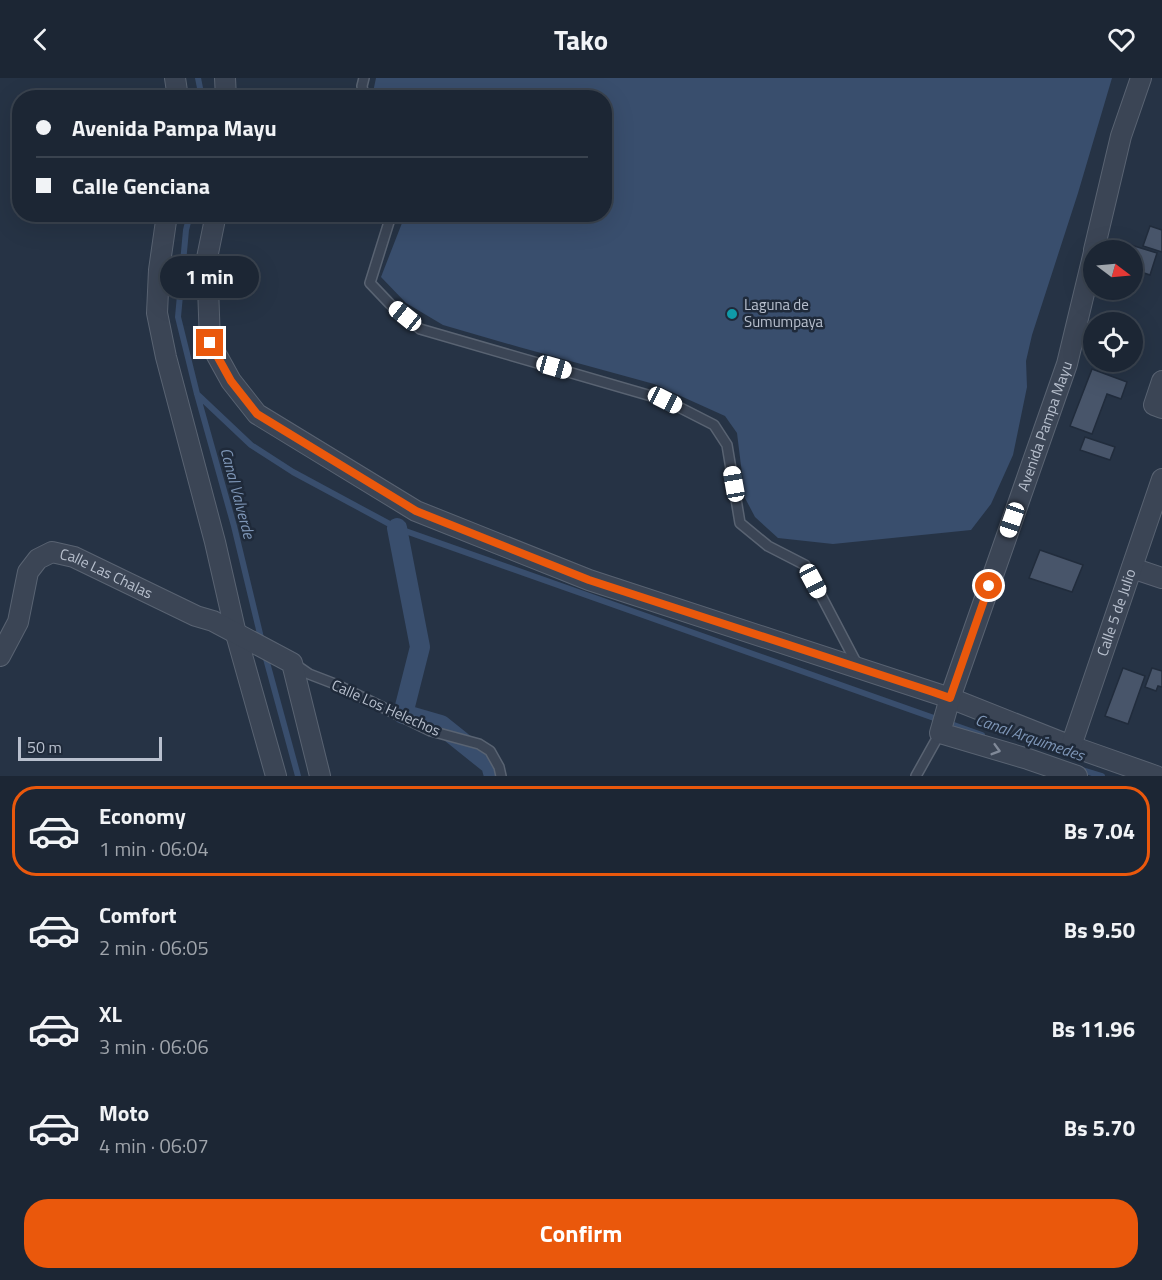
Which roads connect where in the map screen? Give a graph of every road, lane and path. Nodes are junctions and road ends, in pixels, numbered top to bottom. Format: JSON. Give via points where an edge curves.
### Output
{"nodes":[{"id":1,"x":1141,"y":78,"type":"edge"},
{"id":2,"x":166,"y":222,"type":"edge"},
{"id":3,"x":214,"y":222,"type":"edge"},
{"id":4,"x":388,"y":222,"type":"edge"},
{"id":5,"x":1097,"y":240,"type":"edge"},
{"id":6,"x":1083,"y":297,"type":"edge"},
{"id":7,"x":1162,"y":381,"type":"edge"},
{"id":8,"x":1158,"y":407,"type":"edge"},
{"id":9,"x":1162,"y":479,"type":"edge"},
{"id":10,"x":1132,"y":568,"type":"junction"},
{"id":11,"x":1162,"y":578,"type":"edge"},
{"id":12,"x":236,"y":634,"type":"junction"},
{"id":13,"x":0,"y":656,"type":"edge"},
{"id":14,"x":292,"y":663,"type":"junction"},
{"id":15,"x":860,"y":668,"type":"junction"},
{"id":16,"x":946,"y":714,"type":"junction"},
{"id":17,"x":1071,"y":746,"type":"junction"},
{"id":18,"x":276,"y":776,"type":"edge"},
{"id":19,"x":320,"y":776,"type":"edge"},
{"id":20,"x":501,"y":776,"type":"edge"},
{"id":21,"x":916,"y":776,"type":"edge"},
{"id":22,"x":1077,"y":776,"type":"edge"},
{"id":23,"x":1156,"y":776,"type":"edge"}],
"edges":[{"from":1,"to":5,"type":"street","name":"Avenida Pampa Mayu","via":[[1121,136]]},
{"from":2,"to":12,"type":"street","via":[[157,313]]},
{"from":3,"to":15,"type":"street","via":[[207,258],[210,343],[231,381],[257,414],[416,511],[589,580]]},
{"from":4,"to":15,"type":"lane","via":[[370,283],[420,329],[665,400],[714,424],[727,446],[740,523],[768,546],[804,565]]},
{"from":6,"to":16,"type":"street","name":"Avenida Pampa Mayu","via":[[1067,364]]},
{"from":7,"to":8,"type":"street"},
{"from":9,"to":10,"type":"street","name":"Calle 5 de Julio"},
{"from":10,"to":11,"type":"street"},
{"from":10,"to":17,"type":"street","name":"Calle 5 de Julio"},
{"from":12,"to":13,"type":"street","name":"Calle Las Chalas","via":[[74,557],[52,552],[38,559],[28,572],[18,622]]},
{"from":12,"to":14,"type":"street"},
{"from":12,"to":18,"type":"street"},
{"from":14,"to":19,"type":"street"},
{"from":14,"to":20,"type":"lane","name":"Calle Los Helechos","via":[[431,731],[479,744],[490,751]]},
{"from":15,"to":16,"type":"street"},
{"from":16,"to":17,"type":"street"},
{"from":16,"to":21,"type":"lane"},
{"from":16,"to":22,"type":"street","one_way":true,"via":[[1028,759]]},
{"from":17,"to":23,"type":"street"}]}
